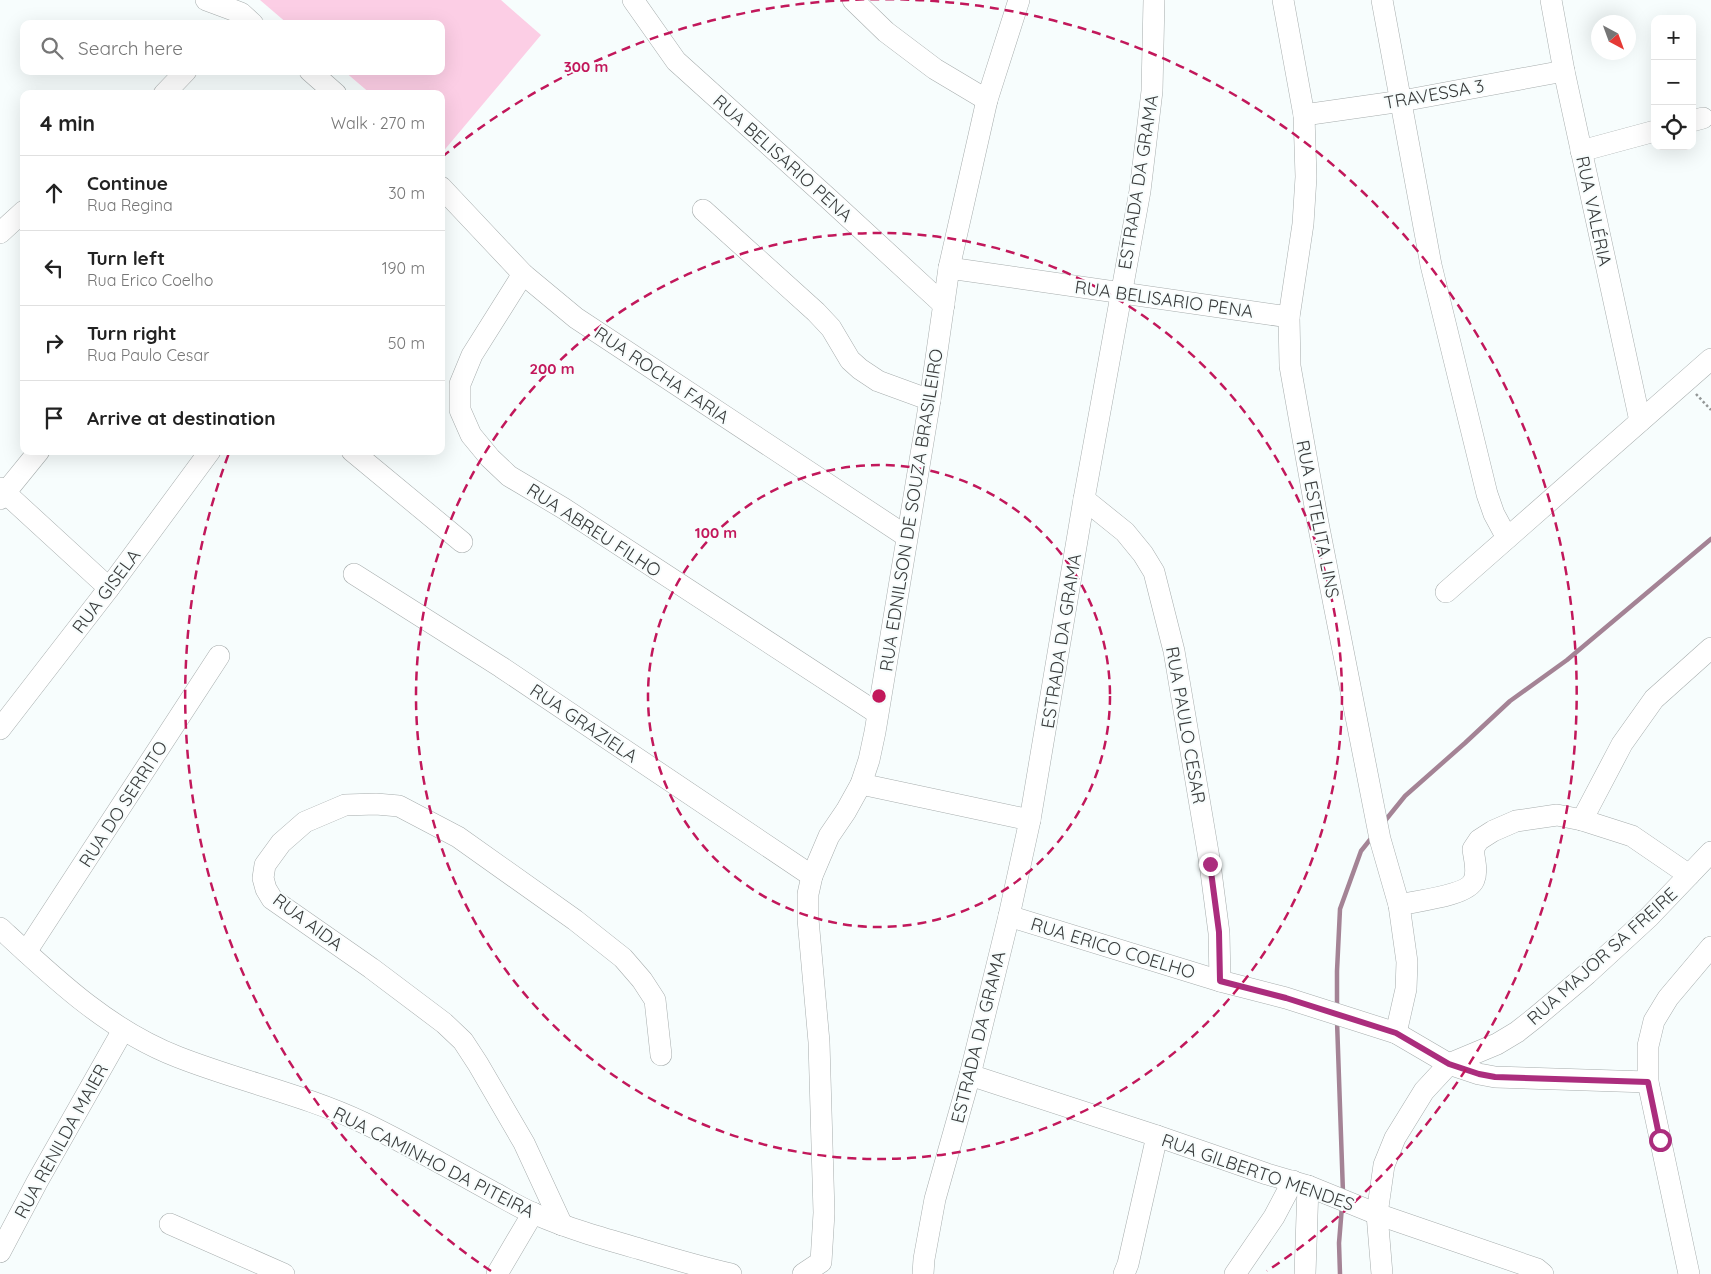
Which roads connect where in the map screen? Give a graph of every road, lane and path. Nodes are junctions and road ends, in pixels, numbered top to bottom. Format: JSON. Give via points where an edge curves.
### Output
{"nodes":[{"id":1,"x":633,"y":0,"type":"edge"},
{"id":2,"x":853,"y":0,"type":"edge"},
{"id":3,"x":1018,"y":0,"type":"edge"},
{"id":4,"x":1154,"y":0,"type":"edge"},
{"id":5,"x":1283,"y":0,"type":"edge"},
{"id":6,"x":1382,"y":0,"type":"edge"},
{"id":7,"x":1551,"y":0,"type":"edge"},
{"id":8,"x":214,"y":7,"type":"edge"},
{"id":9,"x":248,"y":20,"type":"edge"},
{"id":10,"x":1564,"y":71,"type":"junction"},
{"id":11,"x":182,"y":75,"type":"edge"},
{"id":12,"x":315,"y":75,"type":"edge"},
{"id":13,"x":168,"y":90,"type":"edge"},
{"id":14,"x":331,"y":90,"type":"edge"},
{"id":15,"x":987,"y":100,"type":"junction"},
{"id":16,"x":1402,"y":100,"type":"junction"},
{"id":17,"x":1304,"y":116,"type":"junction"},
{"id":18,"x":1651,"y":132,"type":"edge"},
{"id":19,"x":1581,"y":151,"type":"junction"},
{"id":20,"x":445,"y":191,"type":"edge"},
{"id":21,"x":702,"y":210,"type":"dead end"},
{"id":22,"x":20,"y":215,"type":"edge"},
{"id":23,"x":0,"y":233,"type":"edge"},
{"id":24,"x":949,"y":268,"type":"junction"},
{"id":25,"x":522,"y":274,"type":"junction"},
{"id":26,"x":1121,"y":293,"type":"junction"},
{"id":27,"x":944,"y":305,"type":"junction"},
{"id":28,"x":1289,"y":317,"type":"junction"},
{"id":29,"x":1711,"y":360,"type":"edge"},
{"id":30,"x":930,"y":400,"type":"junction"},
{"id":31,"x":1640,"y":421,"type":"junction"},
{"id":32,"x":36,"y":455,"type":"edge"},
{"id":33,"x":207,"y":455,"type":"edge"},
{"id":34,"x":357,"y":455,"type":"edge"},
{"id":35,"x":2,"y":494,"type":"edge"},
{"id":36,"x":1084,"y":499,"type":"junction"},
{"id":37,"x":906,"y":536,"type":"junction"},
{"id":38,"x":1507,"y":538,"type":"junction"},
{"id":39,"x":462,"y":542,"type":"dead end"},
{"id":40,"x":354,"y":574,"type":"dead end"},
{"id":41,"x":109,"y":588,"type":"junction"},
{"id":42,"x":1446,"y":592,"type":"dead end"},
{"id":43,"x":1711,"y":648,"type":"edge"},
{"id":44,"x":219,"y":656,"type":"dead end"},
{"id":45,"x":877,"y":713,"type":"junction"},
{"id":46,"x":0,"y":729,"type":"edge"},
{"id":47,"x":861,"y":784,"type":"junction"},
{"id":48,"x":1030,"y":820,"type":"junction"},
{"id":49,"x":1582,"y":820,"type":"junction"},
{"id":50,"x":1711,"y":852,"type":"edge"},
{"id":51,"x":812,"y":876,"type":"junction"},
{"id":52,"x":1689,"y":876,"type":"junction"},
{"id":53,"x":1399,"y":905,"type":"junction"},
{"id":54,"x":1009,"y":916,"type":"junction"},
{"id":55,"x":0,"y":928,"type":"edge"},
{"id":56,"x":1711,"y":948,"type":"edge"},
{"id":57,"x":26,"y":952,"type":"junction"},
{"id":58,"x":1220,"y":981,"type":"junction"},
{"id":59,"x":123,"y":1030,"type":"junction"},
{"id":60,"x":1396,"y":1033,"type":"junction"},
{"id":61,"x":661,"y":1055,"type":"dead end"},
{"id":62,"x":1449,"y":1064,"type":"junction"},
{"id":63,"x":970,"y":1075,"type":"junction"},
{"id":64,"x":1648,"y":1082,"type":"junction"},
{"id":65,"x":1157,"y":1136,"type":"junction"},
{"id":66,"x":1300,"y":1184,"type":"junction"},
{"id":67,"x":1367,"y":1210,"type":"junction"},
{"id":68,"x":533,"y":1213,"type":"junction"},
{"id":69,"x":170,"y":1224,"type":"dead end"},
{"id":70,"x":562,"y":1225,"type":"junction"},
{"id":71,"x":0,"y":1252,"type":"edge"},
{"id":72,"x":821,"y":1268,"type":"edge"},
{"id":73,"x":724,"y":1273,"type":"edge"},
{"id":74,"x":284,"y":1274,"type":"edge"},
{"id":75,"x":497,"y":1274,"type":"edge"},
{"id":76,"x":803,"y":1274,"type":"edge"},
{"id":77,"x":923,"y":1274,"type":"edge"},
{"id":78,"x":1124,"y":1274,"type":"edge"},
{"id":79,"x":1235,"y":1274,"type":"edge"},
{"id":80,"x":1305,"y":1274,"type":"edge"},
{"id":81,"x":1382,"y":1274,"type":"edge"},
{"id":82,"x":1544,"y":1274,"type":"edge"},
{"id":83,"x":1689,"y":1274,"type":"edge"}],
"edges":[{"from":1,"to":27,"type":"street","name":"RUA BELISARIO PENA","via":[[676,61]]},
{"from":2,"to":15,"type":"street","via":[[886,32],[935,69]]},
{"from":3,"to":15,"type":"street","name":"RUA EDNILSON DE SOUZA BRASILEIRO"},
{"from":4,"to":26,"type":"street","name":"ESTRADA DA GRAMA","via":[[1152,91],[1140,191]]},
{"from":5,"to":17,"type":"street","name":"RUA ESTELITA LINS"},
{"from":6,"to":16,"type":"street"},
{"from":7,"to":10,"type":"street","name":"RUA VALÉRIA"},
{"from":8,"to":9,"type":"street","via":[[229,8]]},
{"from":10,"to":16,"type":"street","name":"TRAVESSA 3"},
{"from":10,"to":19,"type":"street","name":"RUA VALÉRIA"},
{"from":11,"to":13,"type":"street"},
{"from":12,"to":14,"type":"street"},
{"from":15,"to":24,"type":"street","name":"RUA EDNILSON DE SOUZA BRASILEIRO"},
{"from":16,"to":17,"type":"street","name":"TRAVESSA 3"},
{"from":16,"to":38,"type":"street","via":[[1433,274],[1487,494]]},
{"from":17,"to":28,"type":"street","name":"RUA ESTELITA LINS","via":[[1306,177],[1303,224]]},
{"from":18,"to":19,"type":"street"},
{"from":19,"to":31,"type":"street","name":"RUA VALÉRIA"},
{"from":20,"to":25,"type":"street","name":"RUA ROCHA FARIA"},
{"from":21,"to":30,"type":"street","via":[[816,312],[860,369],[878,381]]},
{"from":22,"to":23,"type":"street"},
{"from":24,"to":26,"type":"street","name":"RUA BELISARIO PENA"},
{"from":24,"to":27,"type":"street","name":"RUA EDNILSON DE SOUZA BRASILEIRO"},
{"from":25,"to":37,"type":"street","name":"RUA ROCHA FARIA","via":[[584,323]]},
{"from":25,"to":45,"type":"street","name":"RUA ABREU FILHO","via":[[472,355],[460,384],[460,410],[470,435],[509,476]]},
{"from":26,"to":28,"type":"street","name":"RUA BELISARIO PENA"},
{"from":26,"to":36,"type":"street","name":"ESTRADA DA GRAMA"},
{"from":27,"to":30,"type":"street","name":"RUA EDNILSON DE SOUZA BRASILEIRO"},
{"from":28,"to":53,"type":"street","name":"RUA ESTELITA LINS","via":[[1295,402],[1378,830]]},
{"from":29,"to":31,"type":"street"},
{"from":30,"to":37,"type":"street","name":"RUA EDNILSON DE SOUZA BRASILEIRO"},
{"from":31,"to":38,"type":"street"},
{"from":32,"to":35,"type":"street"},
{"from":33,"to":41,"type":"street","name":"RUA GISELA"},
{"from":34,"to":39,"type":"street"},
{"from":35,"to":41,"type":"street"},
{"from":36,"to":48,"type":"street","name":"ESTRADA DA GRAMA"},
{"from":36,"to":58,"type":"street","name":"RUA PAULO CESAR","via":[[1125,532],[1154,572],[1174,650],[1210,864],[1219,932]]},
{"from":37,"to":45,"type":"street","name":"RUA EDNILSON DE SOUZA BRASILEIRO"},
{"from":38,"to":42,"type":"street"},
{"from":40,"to":51,"type":"street","name":"RUA GRAZIELA","via":[[500,667]]},
{"from":41,"to":46,"type":"street","name":"RUA GISELA"},
{"from":43,"to":49,"type":"street","via":[[1654,699],[1622,744]]},
{"from":44,"to":57,"type":"street","name":"RUA DO SERRITO"},
{"from":45,"to":47,"type":"street","name":"RUA EDNILSON DE SOUZA BRASILEIRO","via":[[869,760]]},
{"from":47,"to":48,"type":"street"},
{"from":47,"to":51,"type":"street","name":"RUA EDNILSON DE SOUZA BRASILEIRO","via":[[829,836]]},
{"from":48,"to":54,"type":"street","name":"ESTRADA DA GRAMA"},
{"from":49,"to":52,"type":"street","via":[[1632,836]]},
{"from":49,"to":53,"type":"street","via":[[1548,816],[1516,821],[1493,831],[1479,840],[1473,849],[1476,872],[1474,881],[1467,888]]},
{"from":50,"to":52,"type":"street","name":"RUA MAJOR SA FREIRE"},
{"from":51,"to":72,"type":"street","name":"RUA EDNILSON DE SOUZA BRASILEIRO","via":[[808,919],[819,1042],[824,1213]]},
{"from":52,"to":62,"type":"street","name":"RUA MAJOR SA FREIRE","via":[[1587,974],[1517,1032]]},
{"from":53,"to":60,"type":"street","name":"RUA ESTELITA LINS","via":[[1407,962],[1406,989]]},
{"from":54,"to":58,"type":"street","name":"RUA ERICO COELHO"},
{"from":54,"to":63,"type":"street","name":"ESTRADA DA GRAMA"},
{"from":55,"to":57,"type":"street","name":"RUA CAMINHO DA PITEIRA"},
{"from":56,"to":64,"type":"street","via":[[1668,998],[1654,1021],[1648,1046]]},
{"from":57,"to":59,"type":"street","name":"RUA CAMINHO DA PITEIRA","via":[[65,988]]},
{"from":58,"to":60,"type":"street","name":"RUA ERICO COELHO"},
{"from":59,"to":68,"type":"street","name":"RUA CAMINHO DA PITEIRA","via":[[178,1057],[363,1123]]},
{"from":59,"to":71,"type":"street","name":"RUA RENILDA MAIER"},
{"from":60,"to":62,"type":"street","name":"RUA ERICO COELHO"},
{"from":61,"to":70,"type":"street","name":"RUA AIDA","via":[[655,1000],[623,958],[458,837],[399,806],[345,805],[305,822],[281,843],[265,865],[263,878],[272,899],[372,968],[463,1041],[524,1143]]},
{"from":62,"to":64,"type":"street","name":"RUA ERICO COELHO","via":[[1495,1077]]},
{"from":62,"to":67,"type":"street","name":"RUA MAJOR SA FREIRE","via":[[1424,1091],[1394,1138]]},
{"from":63,"to":65,"type":"street","name":"RUA GILBERTO MENDES"},
{"from":63,"to":77,"type":"street","name":"ESTRADA DA GRAMA","via":[[935,1200]]},
{"from":64,"to":83,"type":"street"},
{"from":65,"to":66,"type":"street","name":"RUA GILBERTO MENDES"},
{"from":65,"to":78,"type":"street"},
{"from":66,"to":67,"type":"street","name":"RUA GILBERTO MENDES"},
{"from":66,"to":79,"type":"street"},
{"from":66,"to":80,"type":"street"},
{"from":67,"to":81,"type":"street","name":"RUA MAJOR SA FREIRE"},
{"from":67,"to":82,"type":"street","name":"RUA GILBERTO MENDES"},
{"from":68,"to":70,"type":"street","name":"RUA CAMINHO DA PITEIRA"},
{"from":68,"to":75,"type":"street"},
{"from":69,"to":74,"type":"street"},
{"from":70,"to":73,"type":"street","name":"RUA CAMINHO DA PITEIRA"},
{"from":72,"to":76,"type":"street","name":"RUA EDNILSON DE SOUZA BRASILEIRO"}]}
